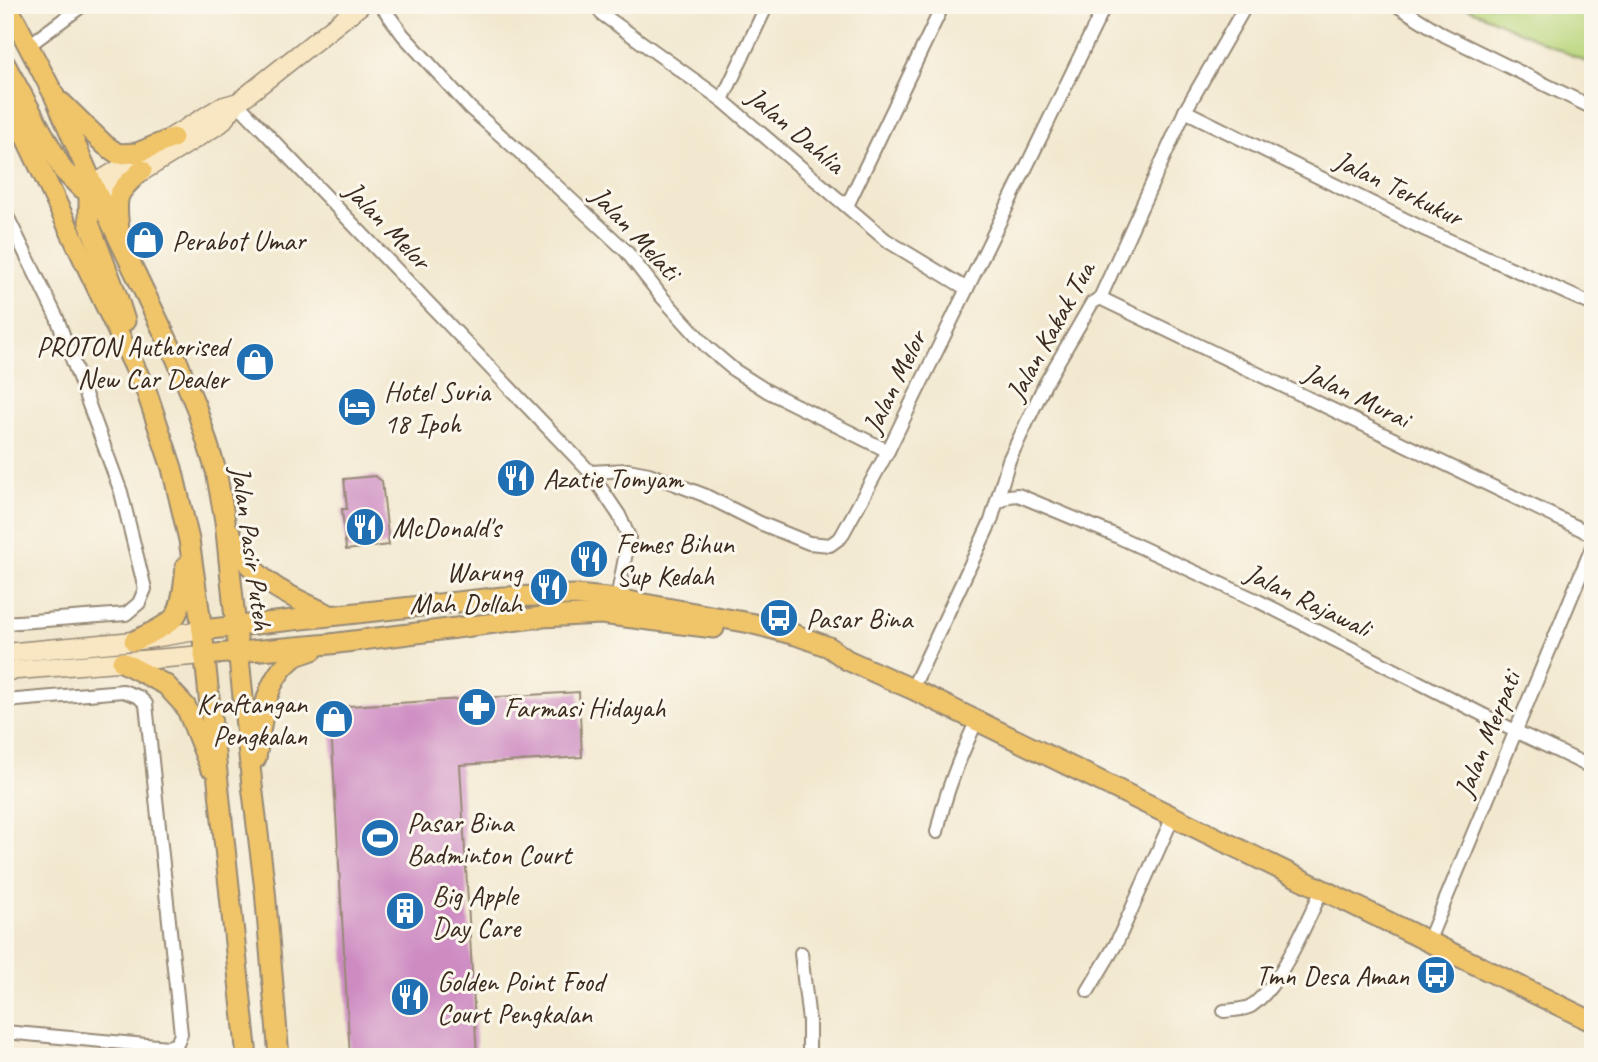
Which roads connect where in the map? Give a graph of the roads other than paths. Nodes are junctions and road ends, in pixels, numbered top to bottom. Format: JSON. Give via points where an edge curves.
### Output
{"nodes":[{"id":1,"x":8,"y":5,"type":"edge"},
{"id":2,"x":83,"y":5,"type":"edge"},
{"id":3,"x":361,"y":5,"type":"edge"},
{"id":4,"x":381,"y":5,"type":"edge"},
{"id":5,"x":597,"y":5,"type":"edge"},
{"id":6,"x":767,"y":5,"type":"edge"},
{"id":7,"x":943,"y":5,"type":"edge"},
{"id":8,"x":1105,"y":5,"type":"edge"},
{"id":9,"x":1246,"y":5,"type":"edge"},
{"id":10,"x":1396,"y":5,"type":"edge"},
{"id":11,"x":28,"y":46,"type":"junction"},
{"id":12,"x":5,"y":64,"type":"edge"},
{"id":13,"x":5,"y":94,"type":"edge"},
{"id":14,"x":54,"y":94,"type":"junction"},
{"id":15,"x":722,"y":100,"type":"junction"},
{"id":16,"x":237,"y":103,"type":"junction"},
{"id":17,"x":1593,"y":108,"type":"edge"},
{"id":18,"x":1185,"y":111,"type":"junction"},
{"id":19,"x":173,"y":138,"type":"junction"},
{"id":20,"x":142,"y":170,"type":"junction"},
{"id":21,"x":94,"y":192,"type":"junction"},
{"id":22,"x":847,"y":206,"type":"junction"},
{"id":23,"x":5,"y":212,"type":"edge"},
{"id":24,"x":121,"y":246,"type":"junction"},
{"id":25,"x":967,"y":289,"type":"junction"},
{"id":26,"x":1100,"y":298,"type":"junction"},
{"id":27,"x":1593,"y":305,"type":"edge"},
{"id":28,"x":147,"y":393,"type":"junction"},
{"id":29,"x":888,"y":451,"type":"junction"},
{"id":30,"x":590,"y":472,"type":"junction"},
{"id":31,"x":997,"y":503,"type":"junction"},
{"id":32,"x":225,"y":521,"type":"junction"},
{"id":33,"x":1593,"y":536,"type":"edge"},
{"id":34,"x":189,"y":540,"type":"junction"},
{"id":35,"x":1593,"y":545,"type":"edge"},
{"id":36,"x":617,"y":598,"type":"junction"},
{"id":37,"x":330,"y":615,"type":"junction"},
{"id":38,"x":5,"y":623,"type":"edge"},
{"id":39,"x":235,"y":625,"type":"junction"},
{"id":40,"x":202,"y":629,"type":"junction"},
{"id":41,"x":134,"y":641,"type":"junction"},
{"id":42,"x":330,"y":644,"type":"junction"},
{"id":43,"x":239,"y":652,"type":"junction"},
{"id":44,"x":5,"y":653,"type":"edge"},
{"id":45,"x":204,"y":655,"type":"junction"},
{"id":46,"x":847,"y":660,"type":"junction"},
{"id":47,"x":122,"y":662,"type":"junction"},
{"id":48,"x":5,"y":671,"type":"edge"},
{"id":49,"x":912,"y":689,"type":"junction"},
{"id":50,"x":5,"y":701,"type":"edge"},
{"id":51,"x":977,"y":720,"type":"junction"},
{"id":52,"x":1515,"y":731,"type":"junction"},
{"id":53,"x":1593,"y":768,"type":"edge"},
{"id":54,"x":252,"y":785,"type":"junction"},
{"id":55,"x":218,"y":787,"type":"junction"},
{"id":56,"x":1173,"y":817,"type":"junction"},
{"id":57,"x":937,"y":832,"type":"dead end"},
{"id":58,"x":1322,"y":890,"type":"junction"},
{"id":59,"x":1428,"y":942,"type":"junction"},
{"id":60,"x":801,"y":953,"type":"dead end"},
{"id":61,"x":1088,"y":991,"type":"dead end"},
{"id":62,"x":1224,"y":1011,"type":"dead end"},
{"id":63,"x":1593,"y":1022,"type":"edge"},
{"id":64,"x":5,"y":1032,"type":"edge"},
{"id":65,"x":247,"y":1057,"type":"edge"},
{"id":66,"x":279,"y":1057,"type":"edge"},
{"id":67,"x":809,"y":1057,"type":"edge"}],
"edges":[{"from":1,"to":11,"type":"main road","name":"Jalan Pasir Puteh"},
{"from":2,"to":11,"type":"street"},
{"from":3,"to":16,"type":"street"},
{"from":4,"to":29,"type":"street","name":"Jalan Melati","via":[[470,108],[626,251],[707,347],[767,391]]},
{"from":5,"to":15,"type":"street","name":"Jalan Dahlia","via":[[602,14]]},
{"from":6,"to":15,"type":"street"},
{"from":7,"to":22,"type":"street"},
{"from":8,"to":25,"type":"street","name":"Jalan Melor"},
{"from":9,"to":18,"type":"street","name":"Jalan Kakak Tua"},
{"from":10,"to":17,"type":"street","via":[[1444,35]]},
{"from":11,"to":14,"type":"main road","name":"Jalan Pasir Puteh"},
{"from":12,"to":21,"type":"main road","via":[[63,170],[80,187]]},
{"from":13,"to":28,"type":"main road"},
{"from":14,"to":19,"type":"main road","via":[[118,154],[137,153]]},
{"from":14,"to":21,"type":"main road","name":"Jalan Pasir Puteh"},
{"from":15,"to":22,"type":"street","name":"Jalan Dahlia"},
{"from":16,"to":19,"type":"street","via":[[222,107]]},
{"from":16,"to":20,"type":"street","via":[[221,122]]},
{"from":16,"to":30,"type":"street","name":"Jalan Melor"},
{"from":18,"to":26,"type":"street","name":"Jalan Kakak Tua"},
{"from":18,"to":27,"type":"street","name":"Jalan Terkukur","via":[[1426,230]]},
{"from":19,"to":21,"type":"street"},
{"from":20,"to":21,"type":"street"},
{"from":20,"to":24,"type":"main road","via":[[119,192],[116,202]]},
{"from":21,"to":24,"type":"main road","name":"Jalan Pasir Puteh"},
{"from":21,"to":28,"type":"main road","via":[[89,223]]},
{"from":22,"to":25,"type":"street","name":"Jalan Dahlia","via":[[886,240]]},
{"from":23,"to":38,"type":"street","via":[[57,318],[121,492],[145,589],[139,603],[126,614]]},
{"from":24,"to":32,"type":"main road","name":"Jalan Pasir Puteh","via":[[196,407],[216,471]]},
{"from":25,"to":29,"type":"street","name":"Jalan Melor"},
{"from":26,"to":31,"type":"street","name":"Jalan Kakak Tua","via":[[1045,384],[1009,460]]},
{"from":26,"to":33,"type":"street","name":"Jalan Murai"},
{"from":28,"to":34,"type":"main road"},
{"from":29,"to":30,"type":"street","name":"Jalan Melor","via":[[841,537],[830,545],[809,543],[649,474]]},
{"from":30,"to":36,"type":"street","name":"Jalan Melor","via":[[629,537]]},
{"from":31,"to":49,"type":"street","name":"Jalan Kakak Tua"},
{"from":31,"to":52,"type":"street","name":"Jalan Rajawali","via":[[1018,495],[1112,534],[1258,601]]},
{"from":32,"to":37,"type":"main road","via":[[240,552],[258,574],[284,593]]},
{"from":32,"to":39,"type":"main road","name":"Jalan Pasir Puteh"},
{"from":34,"to":40,"type":"main road"},
{"from":34,"to":41,"type":"main road","via":[[185,584],[176,615]]},
{"from":35,"to":52,"type":"street","name":"Jalan Merpati"},
{"from":36,"to":37,"type":"main road","via":[[503,597]]},
{"from":36,"to":46,"type":"main road","via":[[750,622],[829,647]]},
{"from":37,"to":39,"type":"main road"},
{"from":39,"to":40,"type":"main road"},
{"from":39,"to":43,"type":"main road","name":"Jalan Pasir Puteh"},
{"from":40,"to":41,"type":"street"},
{"from":40,"to":45,"type":"main road"},
{"from":41,"to":44,"type":"street"},
{"from":42,"to":43,"type":"main road"},
{"from":42,"to":46,"type":"main road","via":[[542,617],[601,614],[749,633]]},
{"from":42,"to":54,"type":"main road","via":[[293,657],[272,681]]},
{"from":43,"to":45,"type":"main road"},
{"from":43,"to":54,"type":"main road","name":"Jalan Pasir Puteh"},
{"from":45,"to":47,"type":"street"},
{"from":45,"to":55,"type":"main road"},
{"from":46,"to":49,"type":"main road"},
{"from":47,"to":48,"type":"street"},
{"from":47,"to":55,"type":"main road","via":[[166,685],[186,707]]},
{"from":49,"to":51,"type":"main road"},
{"from":50,"to":64,"type":"street","via":[[123,691],[146,704],[180,1039],[168,1047]]},
{"from":51,"to":56,"type":"main road"},
{"from":51,"to":57,"type":"street","via":[[942,806]]},
{"from":52,"to":53,"type":"street","name":"Jalan Rajawali"},
{"from":52,"to":59,"type":"street","name":"Jalan Merpati"},
{"from":54,"to":66,"type":"main road","name":"Jalan Pasir Puteh"},
{"from":55,"to":65,"type":"main road"},
{"from":56,"to":58,"type":"main road"},
{"from":56,"to":61,"type":"street","via":[[1116,944]]},
{"from":58,"to":59,"type":"main road"},
{"from":58,"to":62,"type":"street","via":[[1289,957],[1264,994],[1249,1007]]},
{"from":59,"to":63,"type":"main road"},
{"from":60,"to":67,"type":"street"}]}
